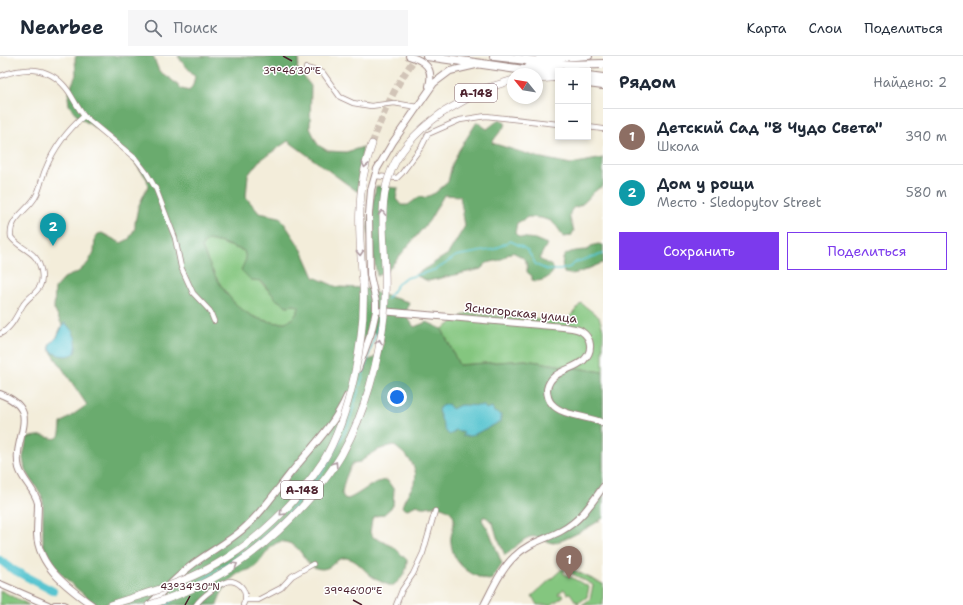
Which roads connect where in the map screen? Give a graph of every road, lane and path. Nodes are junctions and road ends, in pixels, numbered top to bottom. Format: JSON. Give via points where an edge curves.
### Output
{"nodes":[{"id":1,"x":408,"y":56,"type":"edge"},
{"id":2,"x":427,"y":56,"type":"edge"},
{"id":3,"x":465,"y":56,"type":"edge"},
{"id":4,"x":494,"y":56,"type":"edge"},
{"id":5,"x":539,"y":56,"type":"edge"},
{"id":6,"x":589,"y":56,"type":"edge"},
{"id":7,"x":603,"y":64,"type":"edge"},
{"id":8,"x":488,"y":65,"type":"junction"},
{"id":9,"x":306,"y":68,"type":"dead end"},
{"id":10,"x":0,"y":76,"type":"edge"},
{"id":11,"x":555,"y":76,"type":"edge"},
{"id":12,"x":555,"y":76,"type":"edge"},
{"id":13,"x":555,"y":76,"type":"edge"},
{"id":14,"x":591,"y":76,"type":"edge"},
{"id":15,"x":543,"y":78,"type":"edge"},
{"id":16,"x":603,"y":78,"type":"edge"},
{"id":17,"x":507,"y":82,"type":"edge"},
{"id":18,"x":591,"y":83,"type":"edge"},
{"id":19,"x":603,"y":85,"type":"edge"},
{"id":20,"x":429,"y":88,"type":"junction"},
{"id":21,"x":416,"y":107,"type":"junction"},
{"id":22,"x":84,"y":116,"type":"junction"},
{"id":23,"x":555,"y":124,"type":"edge"},
{"id":24,"x":591,"y":127,"type":"edge"},
{"id":25,"x":603,"y":129,"type":"edge"},
{"id":26,"x":372,"y":144,"type":"tunnel mouth"},
{"id":27,"x":375,"y":176,"type":"junction"},
{"id":28,"x":376,"y":311,"type":"junction"},
{"id":29,"x":214,"y":321,"type":"dead end"},
{"id":30,"x":0,"y":334,"type":"edge"},
{"id":31,"x":0,"y":394,"type":"edge"},
{"id":32,"x":603,"y":423,"type":"edge"},
{"id":33,"x":603,"y":487,"type":"edge"},
{"id":34,"x":435,"y":511,"type":"dead end"},
{"id":35,"x":313,"y":564,"type":"dead end"},
{"id":36,"x":0,"y":584,"type":"edge"},
{"id":37,"x":244,"y":603,"type":"edge"},
{"id":38,"x":48,"y":605,"type":"edge"},
{"id":39,"x":55,"y":605,"type":"edge"},
{"id":40,"x":64,"y":605,"type":"edge"},
{"id":41,"x":92,"y":605,"type":"edge"},
{"id":42,"x":110,"y":605,"type":"edge"},
{"id":43,"x":148,"y":605,"type":"edge"},
{"id":44,"x":196,"y":605,"type":"edge"},
{"id":45,"x":396,"y":605,"type":"edge"},
{"id":46,"x":484,"y":605,"type":"edge"}],
"edges":[{"from":1,"to":20,"type":"street","via":[[418,59],[427,66],[431,76]]},
{"from":2,"to":8,"type":"highway"},
{"from":3,"to":12,"type":"highway"},
{"from":4,"to":7,"type":"highway","via":[[567,65]]},
{"from":5,"to":6,"type":"street"},
{"from":8,"to":11,"type":"highway"},
{"from":8,"to":20,"type":"street","via":[[450,70]]},
{"from":9,"to":21,"type":"street","via":[[323,73],[340,97],[353,103],[371,106],[394,103]]},
{"from":10,"to":22,"type":"street","via":[[29,69],[49,74],[68,91]]},
{"from":13,"to":15,"type":"main road"},
{"from":14,"to":16,"type":"highway"},
{"from":43,"to":17,"type":"main road","number":"А-148","one_way":true,"bridge":true,"via":[[207,582],[264,545],[312,495],[333,467],[354,430],[367,393],[382,329],[385,287],[382,212],[386,186],[394,163],[407,142],[426,124],[484,89]]},
{"from":18,"to":19,"type":"highway"},
{"from":20,"to":21,"type":"street"},
{"from":21,"to":27,"type":"street","via":[[392,142]]},
{"from":22,"to":29,"type":"street","via":[[136,159],[146,172],[156,189],[175,238],[181,267],[193,293],[210,311]]},
{"from":22,"to":30,"type":"street","via":[[65,135],[46,166],[38,194],[11,228],[14,242],[35,256],[42,278],[38,289],[25,302],[12,325]]},
{"from":23,"to":27,"type":"street","via":[[486,116],[460,120],[428,134],[422,146],[397,178]]},
{"from":24,"to":25,"type":"street"},
{"from":26,"to":42,"type":"main road","number":"А-148","one_way":true,"bridge":true,"via":[[364,168],[359,203],[363,318],[361,336],[351,387],[337,430],[322,463],[278,517],[239,550],[196,575]]},
{"from":27,"to":28,"type":"street","via":[[370,202],[369,242],[370,274]]},
{"from":28,"to":32,"type":"street","name":"Ясногорская улица","via":[[563,327],[581,331],[589,341],[589,353],[578,364],[553,377],[548,387],[548,399],[559,410]]},
{"from":28,"to":43,"type":"street","via":[[371,333],[348,393],[326,432],[254,519],[182,573]]},
{"from":31,"to":41,"type":"street","via":[[10,397],[23,412],[24,422],[18,459],[24,479],[37,498],[37,534],[41,554],[56,576]]},
{"from":33,"to":46,"type":"street","via":[[575,522],[516,555],[500,575]]},
{"from":34,"to":45,"type":"street","via":[[423,552]]},
{"from":35,"to":37,"type":"street","via":[[292,576],[281,588],[258,600]]},
{"from":36,"to":38,"type":"street"},
{"from":37,"to":44,"type":"street","via":[[243,588],[231,581],[211,592]]},
{"from":39,"to":40,"type":"street"}]}
